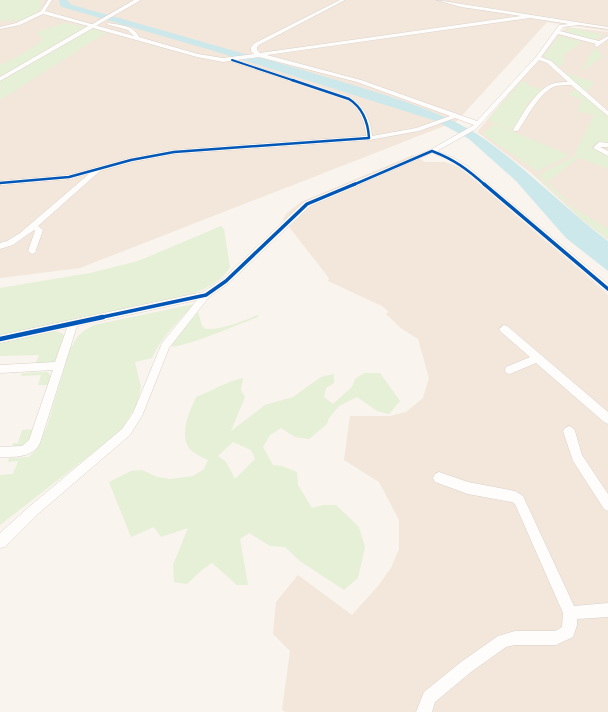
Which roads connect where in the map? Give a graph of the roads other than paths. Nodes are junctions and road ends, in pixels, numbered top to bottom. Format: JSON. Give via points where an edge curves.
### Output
{"nodes":[{"id":1,"x":50,"y":0,"type":"edge"},
{"id":2,"x":138,"y":0,"type":"edge"},
{"id":3,"x":343,"y":0,"type":"edge"},
{"id":4,"x":438,"y":0,"type":"edge"},
{"id":5,"x":44,"y":10,"type":"junction"},
{"id":6,"x":533,"y":16,"type":"junction"},
{"id":7,"x":102,"y":21,"type":"junction"},
{"id":8,"x":578,"y":24,"type":"junction"},
{"id":9,"x":92,"y":26,"type":"junction"},
{"id":10,"x":0,"y":28,"type":"edge"},
{"id":11,"x":608,"y":28,"type":"edge"},
{"id":12,"x":557,"y":32,"type":"junction"},
{"id":13,"x":608,"y":37,"type":"edge"},
{"id":14,"x":137,"y":39,"type":"junction"},
{"id":15,"x":257,"y":56,"type":"junction"},
{"id":16,"x":538,"y":58,"type":"junction"},
{"id":17,"x":234,"y":59,"type":"junction"},
{"id":18,"x":0,"y":79,"type":"edge"},
{"id":19,"x":572,"y":83,"type":"junction"},
{"id":20,"x":608,"y":114,"type":"edge"},
{"id":21,"x":452,"y":117,"type":"junction"},
{"id":22,"x":476,"y":126,"type":"junction"},
{"id":23,"x":516,"y":130,"type":"dead end"},
{"id":24,"x":369,"y":138,"type":"junction"},
{"id":25,"x":608,"y":145,"type":"edge"},
{"id":26,"x":432,"y":151,"type":"junction"},
{"id":27,"x":608,"y":154,"type":"edge"},
{"id":28,"x":98,"y":169,"type":"junction"},
{"id":29,"x":0,"y":183,"type":"edge"},
{"id":30,"x":33,"y":226,"type":"junction"},
{"id":31,"x":0,"y":246,"type":"edge"},
{"id":32,"x":32,"y":251,"type":"dead end"},
{"id":33,"x":608,"y":289,"type":"edge"},
{"id":34,"x":206,"y":294,"type":"junction"},
{"id":35,"x":72,"y":324,"type":"junction"},
{"id":36,"x":504,"y":329,"type":"dead end"},
{"id":37,"x":0,"y":338,"type":"edge"},
{"id":38,"x":538,"y":358,"type":"junction"},
{"id":39,"x":59,"y":366,"type":"junction"},
{"id":40,"x":0,"y":369,"type":"edge"},
{"id":41,"x":510,"y":370,"type":"dead end"},
{"id":42,"x":608,"y":419,"type":"edge"},
{"id":43,"x":569,"y":431,"type":"dead end"},
{"id":44,"x":0,"y":452,"type":"edge"},
{"id":45,"x":439,"y":478,"type":"dead end"},
{"id":46,"x":608,"y":505,"type":"edge"},
{"id":47,"x":0,"y":542,"type":"edge"},
{"id":48,"x":608,"y":610,"type":"edge"},
{"id":49,"x":570,"y":613,"type":"junction"},
{"id":50,"x":424,"y":712,"type":"edge"}],
"edges":[{"from":1,"to":5,"type":"street"},
{"from":2,"to":7,"type":"street"},
{"from":3,"to":15,"type":"street","via":[[257,44],[254,51]]},
{"from":4,"to":6,"type":"street","via":[[461,6]]},
{"from":5,"to":7,"type":"street"},
{"from":5,"to":9,"type":"street"},
{"from":5,"to":10,"type":"street","via":[[18,24]]},
{"from":6,"to":8,"type":"street"},
{"from":6,"to":15,"type":"street"},
{"from":7,"to":9,"type":"street"},
{"from":7,"to":14,"type":"street","via":[[132,30]]},
{"from":8,"to":11,"type":"street"},
{"from":8,"to":12,"type":"street","via":[[561,26]]},
{"from":9,"to":14,"type":"street"},
{"from":9,"to":18,"type":"street"},
{"from":12,"to":13,"type":"street","via":[[598,44]]},
{"from":12,"to":16,"type":"street"},
{"from":14,"to":17,"type":"street","via":[[211,59]]},
{"from":15,"to":17,"type":"street"},
{"from":15,"to":21,"type":"street","via":[[360,81]]},
{"from":16,"to":19,"type":"street","via":[[549,62]]},
{"from":16,"to":22,"type":"street"},
{"from":17,"to":24,"type":"street","via":[[349,98],[360,108],[366,119]]},
{"from":19,"to":20,"type":"street"},
{"from":19,"to":23,"type":"street","via":[[549,87],[532,104]]},
{"from":21,"to":22,"type":"street"},
{"from":21,"to":24,"type":"street","via":[[408,132]]},
{"from":22,"to":26,"type":"street"},
{"from":24,"to":28,"type":"street","via":[[174,152]]},
{"from":25,"to":27,"type":"street","via":[[599,144],[596,148]]},
{"from":26,"to":33,"type":"street","via":[[466,168]]},
{"from":26,"to":34,"type":"street","via":[[307,204],[226,281]]},
{"from":28,"to":29,"type":"street","via":[[55,179]]},
{"from":28,"to":30,"type":"street"},
{"from":30,"to":31,"type":"street","via":[[10,243]]},
{"from":30,"to":32,"type":"street","via":[[39,230]]},
{"from":34,"to":35,"type":"street"},
{"from":34,"to":47,"type":"street","via":[[165,346],[137,416],[126,432]]},
{"from":35,"to":37,"type":"street"},
{"from":35,"to":39,"type":"street"},
{"from":36,"to":38,"type":"street"},
{"from":38,"to":41,"type":"street"},
{"from":38,"to":42,"type":"street"},
{"from":39,"to":40,"type":"street"},
{"from":39,"to":44,"type":"street","via":[[34,443],[28,450]]},
{"from":43,"to":46,"type":"street","via":[[577,457]]},
{"from":45,"to":49,"type":"street","via":[[519,500]]},
{"from":48,"to":49,"type":"street"},
{"from":49,"to":50,"type":"street","via":[[568,632],[556,638],[515,638],[504,641],[429,697]]}]}
